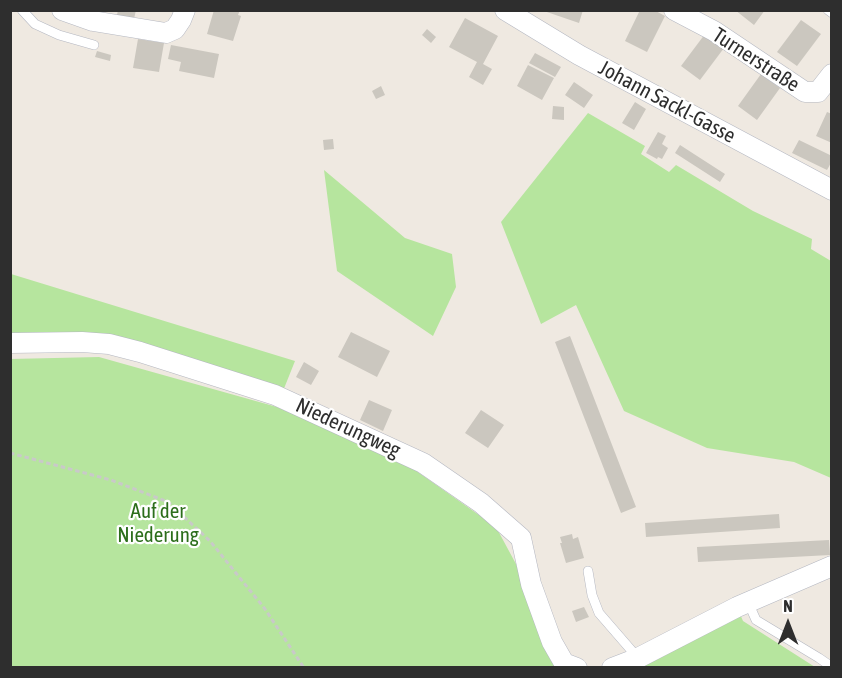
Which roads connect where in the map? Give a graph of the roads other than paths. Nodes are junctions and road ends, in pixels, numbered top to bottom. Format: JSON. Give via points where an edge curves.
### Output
{"nodes":[{"id":1,"x":22,"y":10,"type":"edge"},
{"id":2,"x":62,"y":10,"type":"edge"},
{"id":3,"x":185,"y":10,"type":"edge"},
{"id":4,"x":674,"y":10,"type":"edge"},
{"id":5,"x":510,"y":12,"type":"edge"},
{"id":6,"x":94,"y":45,"type":"dead end"},
{"id":7,"x":831,"y":74,"type":"edge"},
{"id":8,"x":831,"y":189,"type":"edge"},
{"id":9,"x":10,"y":343,"type":"edge"},
{"id":10,"x":831,"y":566,"type":"edge"},
{"id":11,"x":588,"y":571,"type":"dead end"},
{"id":12,"x":748,"y":602,"type":"junction"},
{"id":13,"x":638,"y":658,"type":"junction"},
{"id":14,"x":831,"y":667,"type":"edge"},
{"id":15,"x":577,"y":668,"type":"edge"},
{"id":16,"x":612,"y":668,"type":"edge"}],
"edges":[{"from":1,"to":6,"type":"lane","via":[[35,24]]},
{"from":2,"to":3,"type":"street","via":[[93,21],[166,33],[175,29]]},
{"from":4,"to":7,"type":"street","name":"Turnerstraße","via":[[714,31],[805,92],[818,92]]},
{"from":5,"to":8,"type":"street","name":"Johann Sackl-Gasse","via":[[579,55]]},
{"from":9,"to":15,"type":"street","name":"Niederungweg","via":[[82,342],[140,352],[275,395],[423,463],[482,503],[521,538],[531,584],[552,642],[564,663]]},
{"from":10,"to":12,"type":"street"},
{"from":11,"to":13,"type":"lane","via":[[599,613]]},
{"from":12,"to":13,"type":"street"},
{"from":12,"to":14,"type":"lane","via":[[756,620]]},
{"from":13,"to":16,"type":"street"}]}
